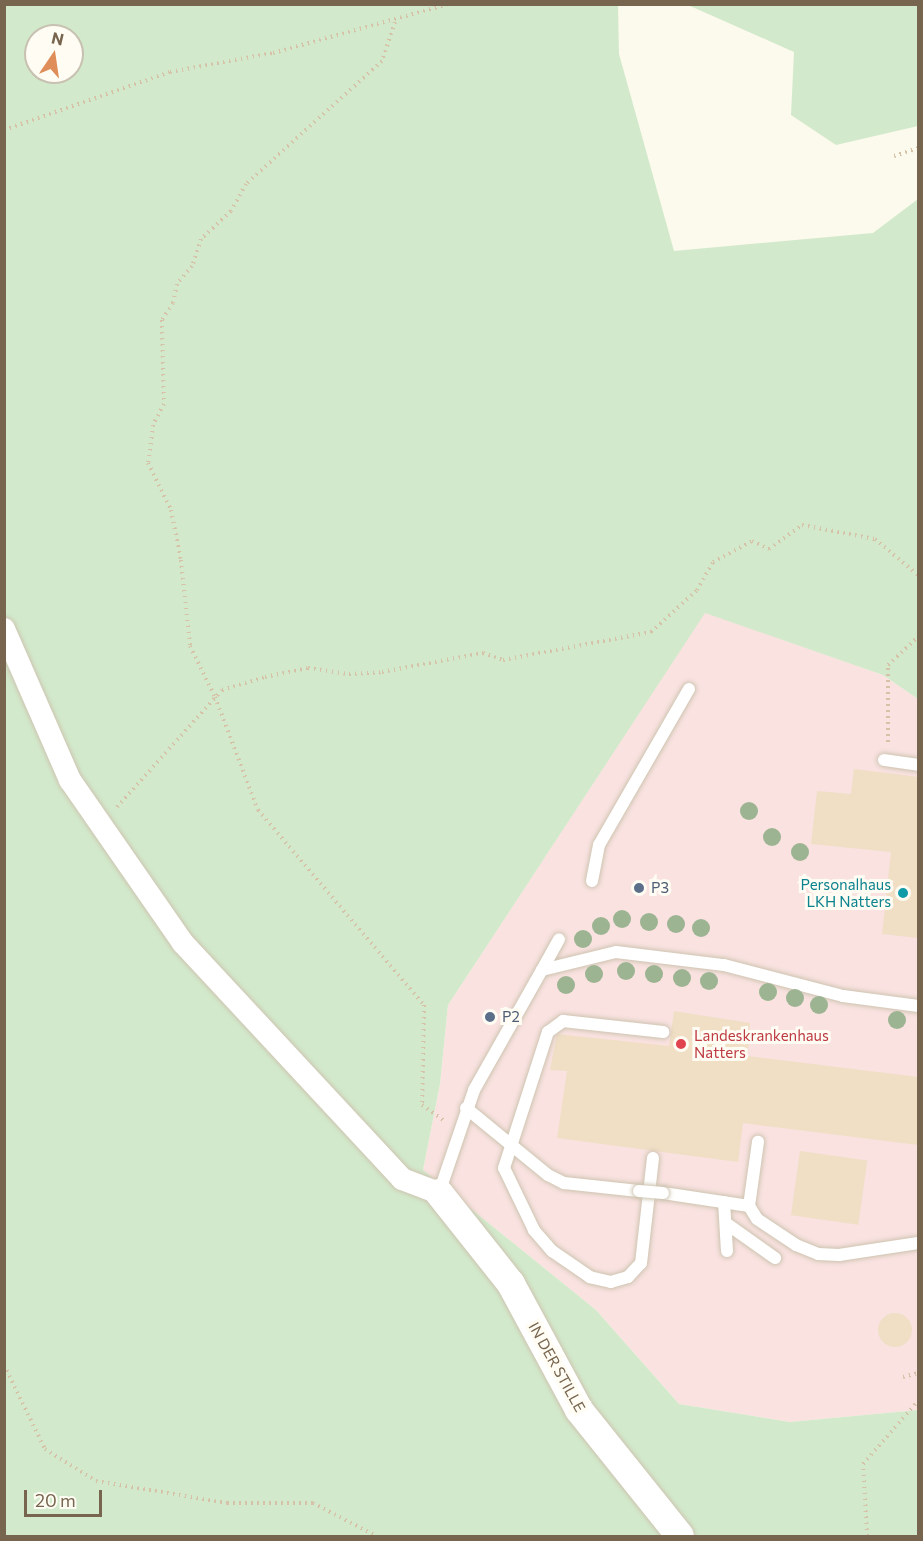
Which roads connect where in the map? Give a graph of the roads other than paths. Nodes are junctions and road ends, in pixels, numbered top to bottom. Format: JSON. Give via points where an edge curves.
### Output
{"nodes":[{"id":1,"x":4,"y":629,"type":"edge"},
{"id":2,"x":689,"y":689,"type":"dead end"},
{"id":3,"x":884,"y":760,"type":"road end"},
{"id":4,"x":918,"y":765,"type":"edge"},
{"id":5,"x":592,"y":881,"type":"dead end"},
{"id":6,"x":559,"y":939,"type":"dead end"},
{"id":7,"x":542,"y":970,"type":"junction"},
{"id":8,"x":918,"y":1006,"type":"edge"},
{"id":9,"x":663,"y":1032,"type":"dead end"},
{"id":10,"x":466,"y":1108,"type":"junction"},
{"id":11,"x":758,"y":1142,"type":"dead end"},
{"id":12,"x":511,"y":1143,"type":"junction"},
{"id":13,"x":653,"y":1158,"type":"dead end"},
{"id":14,"x":439,"y":1193,"type":"junction"},
{"id":15,"x":724,"y":1202,"type":"junction"},
{"id":16,"x":749,"y":1206,"type":"junction"},
{"id":17,"x":727,"y":1224,"type":"junction"},
{"id":18,"x":918,"y":1243,"type":"edge"},
{"id":19,"x":727,"y":1251,"type":"dead end"},
{"id":20,"x":774,"y":1258,"type":"dead end"},
{"id":21,"x":680,"y":1536,"type":"edge"}],
"edges":[{"from":1,"to":14,"type":"street","via":[[70,780],[191,952],[402,1179]]},
{"from":2,"to":5,"type":"lane","via":[[599,845]]},
{"from":3,"to":4,"type":"lane"},
{"from":6,"to":7,"type":"lane"},
{"from":7,"to":8,"type":"lane","via":[[616,952],[724,965],[843,996]]},
{"from":7,"to":10,"type":"lane"},
{"from":9,"to":12,"type":"lane","via":[[563,1021],[548,1032]]},
{"from":10,"to":12,"type":"lane"},
{"from":10,"to":14,"type":"lane"},
{"from":11,"to":16,"type":"lane"},
{"from":12,"to":13,"type":"lane","via":[[504,1168],[534,1230],[565,1261],[590,1277],[610,1282],[628,1277],[641,1263]]},
{"from":12,"to":15,"type":"lane","bridge":true,"via":[[548,1175],[564,1183]]},
{"from":14,"to":21,"type":"street","name":"IN DER STILLE","via":[[511,1284],[585,1419]]},
{"from":15,"to":16,"type":"lane"},
{"from":15,"to":17,"type":"lane"},
{"from":16,"to":18,"type":"lane","via":[[757,1219],[796,1245],[818,1254],[839,1255]]},
{"from":17,"to":19,"type":"lane"},
{"from":17,"to":20,"type":"lane"}]}
